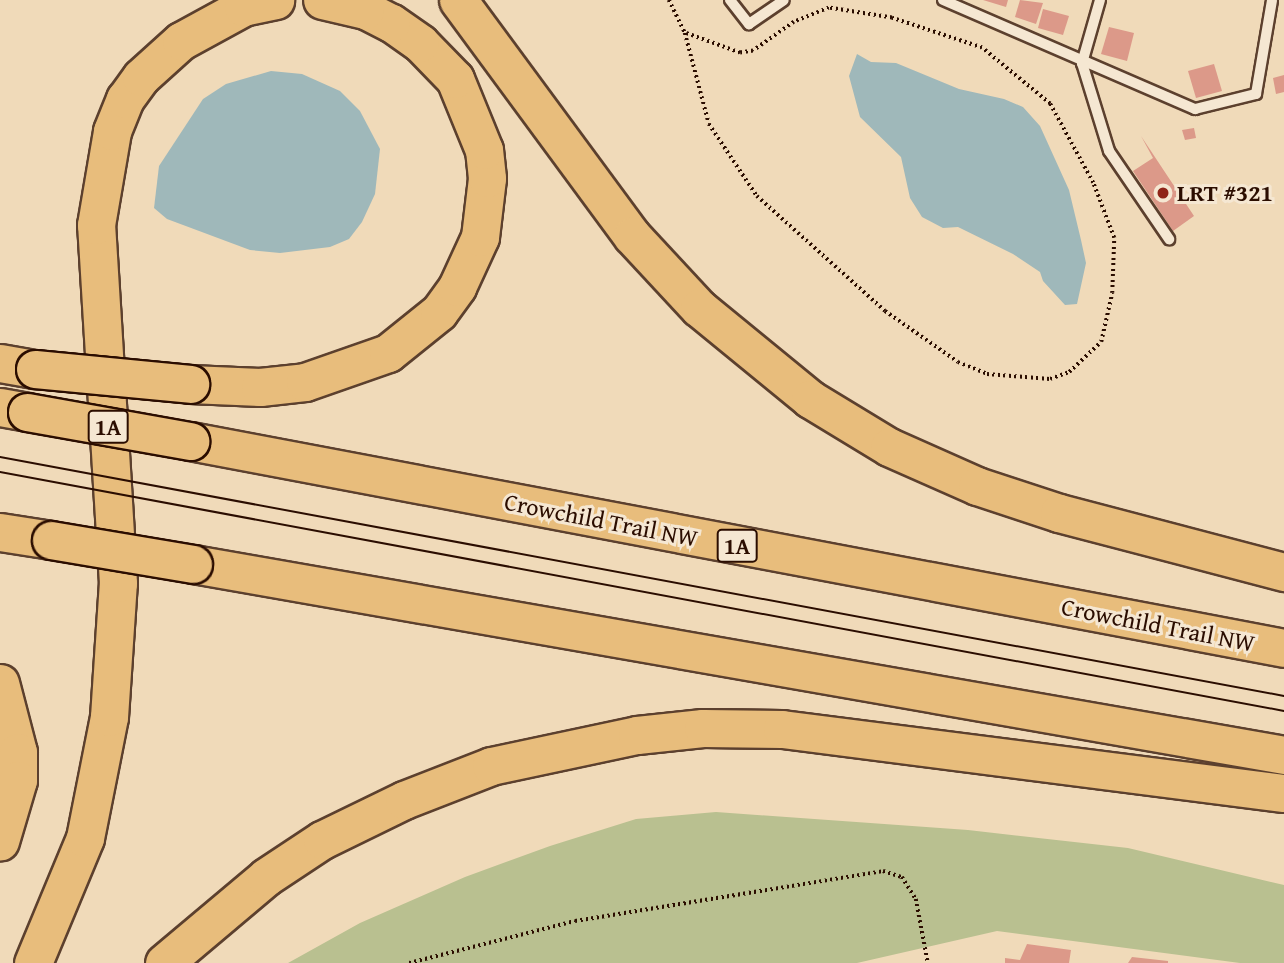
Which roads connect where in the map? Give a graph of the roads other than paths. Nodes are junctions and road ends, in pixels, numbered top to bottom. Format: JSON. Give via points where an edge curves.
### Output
{"nodes":[{"id":1,"x":275,"y":0,"type":"edge"},
{"id":2,"x":322,"y":0,"type":"edge"},
{"id":3,"x":458,"y":0,"type":"edge"},
{"id":4,"x":730,"y":0,"type":"edge"},
{"id":5,"x":784,"y":0,"type":"edge"},
{"id":6,"x":943,"y":0,"type":"edge"},
{"id":7,"x":1100,"y":0,"type":"edge"},
{"id":8,"x":1272,"y":0,"type":"edge"},
{"id":9,"x":1082,"y":63,"type":"junction"},
{"id":10,"x":1169,"y":239,"type":"dead end"},
{"id":11,"x":17,"y":366,"type":"edge"},
{"id":12,"x":13,"y":410,"type":"edge"},
{"id":13,"x":0,"y":532,"type":"edge"},
{"id":14,"x":1284,"y":572,"type":"edge"},
{"id":15,"x":1284,"y":648,"type":"edge"},
{"id":16,"x":0,"y":683,"type":"edge"},
{"id":17,"x":1284,"y":755,"type":"edge"},
{"id":18,"x":1284,"y":793,"type":"edge"},
{"id":19,"x":0,"y":841,"type":"edge"},
{"id":20,"x":33,"y":963,"type":"edge"},
{"id":21,"x":164,"y":963,"type":"edge"}],
"edges":[{"from":1,"to":20,"type":"highway","via":[[243,7],[181,41],[141,77],[125,99],[112,131],[96,225],[118,583],[109,717],[85,838]]},
{"from":2,"to":11,"type":"highway","bridge":true,"via":[[365,10],[420,43],[455,79],[484,150],[487,178],[480,237],[457,288],[439,312],[388,353],[305,382],[260,387],[190,384]]},
{"from":3,"to":14,"type":"highway","via":[[632,236],[699,308],[810,399],[889,447],[977,486],[1059,513]]},
{"from":4,"to":5,"type":"lane","via":[[749,24]]},
{"from":6,"to":9,"type":"lane"},
{"from":7,"to":9,"type":"lane"},
{"from":8,"to":9,"type":"lane","via":[[1256,94],[1195,109]]},
{"from":9,"to":10,"type":"lane","via":[[1109,151]]},
{"from":12,"to":15,"type":"highway","name":"Crowchild Trail NW","number":"1A","bridge":true},
{"from":13,"to":17,"type":"highway","bridge":true},
{"from":16,"to":19,"type":"highway","via":[[18,752],[18,780]]},
{"from":18,"to":21,"type":"highway","via":[[782,729],[703,728],[637,735],[492,766],[404,800],[321,840],[266,877]]}]}
